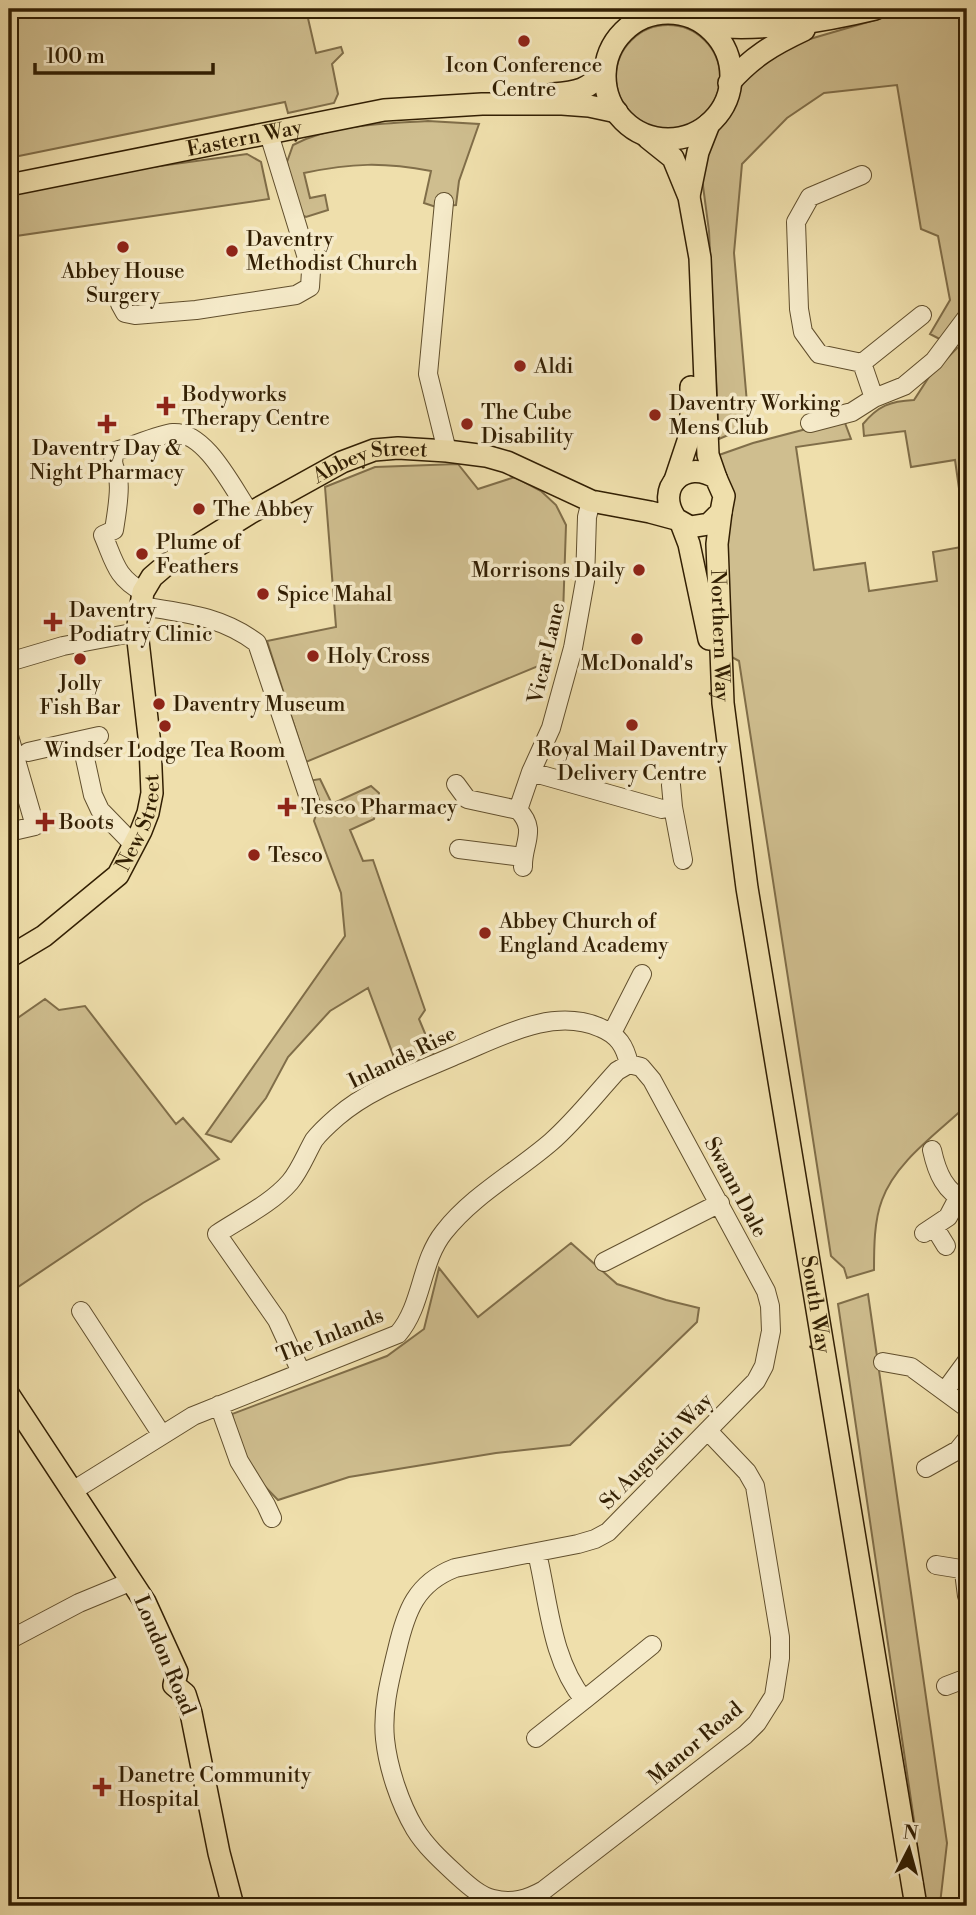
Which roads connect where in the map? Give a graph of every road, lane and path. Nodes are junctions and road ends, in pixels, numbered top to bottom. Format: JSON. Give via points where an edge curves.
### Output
{"nodes":[{"id":1,"x":875,"y":9,"type":"edge"},
{"id":2,"x":679,"y":11,"type":"edge"},
{"id":3,"x":628,"y":19,"type":"edge"},
{"id":4,"x":821,"y":21,"type":"junction"},
{"id":5,"x":709,"y":26,"type":"junction"},
{"id":6,"x":605,"y":71,"type":"junction"},
{"id":7,"x":729,"y":83,"type":"junction"},
{"id":8,"x":473,"y":104,"type":"junction"},
{"id":9,"x":617,"y":113,"type":"junction"},
{"id":10,"x":709,"y":124,"type":"junction"},
{"id":11,"x":269,"y":134,"type":"junction"},
{"id":12,"x":646,"y":137,"type":"junction"},
{"id":13,"x":862,"y":174,"type":"dead end"},
{"id":14,"x":9,"y":185,"type":"edge"},
{"id":15,"x":689,"y":197,"type":"junction"},
{"id":16,"x":444,"y":202,"type":"dead end"},
{"id":17,"x":692,"y":221,"type":"junction"},
{"id":18,"x":120,"y":304,"type":"dead end"},
{"id":19,"x":922,"y":315,"type":"dead end"},
{"id":20,"x":967,"y":317,"type":"edge"},
{"id":21,"x":862,"y":363,"type":"junction"},
{"id":22,"x":874,"y":398,"type":"junction"},
{"id":23,"x":810,"y":423,"type":"dead end"},
{"id":24,"x":447,"y":451,"type":"junction"},
{"id":25,"x":716,"y":478,"type":"junction"},
{"id":26,"x":673,"y":483,"type":"junction"},
{"id":27,"x":591,"y":501,"type":"junction"},
{"id":28,"x":625,"y":507,"type":"junction"},
{"id":29,"x":722,"y":512,"type":"junction"},
{"id":30,"x":250,"y":513,"type":"junction"},
{"id":31,"x":678,"y":521,"type":"junction"},
{"id":32,"x":142,"y":599,"type":"junction"},
{"id":33,"x":137,"y":632,"type":"junction"},
{"id":34,"x":9,"y":660,"type":"edge"},
{"id":35,"x":723,"y":703,"type":"junction"},
{"id":36,"x":9,"y":736,"type":"edge"},
{"id":37,"x":99,"y":736,"type":"dead end"},
{"id":38,"x":81,"y":740,"type":"junction"},
{"id":39,"x":28,"y":751,"type":"dead end"},
{"id":40,"x":531,"y":772,"type":"junction"},
{"id":41,"x":456,"y":783,"type":"dead end"},
{"id":42,"x":671,"y":785,"type":"dead end"},
{"id":43,"x":312,"y":807,"type":"dead end"},
{"id":44,"x":673,"y":807,"type":"junction"},
{"id":45,"x":518,"y":810,"type":"junction"},
{"id":46,"x":9,"y":832,"type":"edge"},
{"id":47,"x":134,"y":845,"type":"junction"},
{"id":48,"x":459,"y":849,"type":"dead end"},
{"id":49,"x":683,"y":860,"type":"dead end"},
{"id":50,"x":9,"y":957,"type":"edge"},
{"id":51,"x":642,"y":974,"type":"dead end"},
{"id":52,"x":612,"y":1033,"type":"junction"},
{"id":53,"x":629,"y":1063,"type":"junction"},
{"id":54,"x":932,"y":1150,"type":"dead end"},
{"id":55,"x":962,"y":1200,"type":"edge"},
{"id":56,"x":720,"y":1203,"type":"junction"},
{"id":57,"x":946,"y":1246,"type":"dead end"},
{"id":58,"x":604,"y":1262,"type":"dead end"},
{"id":59,"x":81,"y":1311,"type":"dead end"},
{"id":60,"x":769,"y":1348,"type":"joint"},
{"id":61,"x":967,"y":1361,"type":"edge"},
{"id":62,"x":883,"y":1362,"type":"dead end"},
{"id":63,"x":301,"y":1372,"type":"junction"},
{"id":64,"x":945,"y":1391,"type":"junction"},
{"id":65,"x":9,"y":1395,"type":"edge"},
{"id":66,"x":219,"y":1405,"type":"junction"},
{"id":67,"x":967,"y":1408,"type":"edge"},
{"id":68,"x":708,"y":1430,"type":"junction"},
{"id":69,"x":162,"y":1435,"type":"junction"},
{"id":70,"x":964,"y":1451,"type":"edge"},
{"id":71,"x":926,"y":1468,"type":"dead end"},
{"id":72,"x":71,"y":1492,"type":"junction"},
{"id":73,"x":272,"y":1518,"type":"dead end"},
{"id":74,"x":537,"y":1553,"type":"junction"},
{"id":75,"x":936,"y":1565,"type":"dead end"},
{"id":76,"x":966,"y":1571,"type":"edge"},
{"id":77,"x":129,"y":1579,"type":"junction"},
{"id":78,"x":967,"y":1596,"type":"edge"},
{"id":79,"x":9,"y":1640,"type":"edge"},
{"id":80,"x":652,"y":1645,"type":"dead end"},
{"id":81,"x":967,"y":1678,"type":"edge"},
{"id":82,"x":946,"y":1686,"type":"dead end"},
{"id":83,"x":584,"y":1700,"type":"junction"},
{"id":84,"x":536,"y":1738,"type":"dead end"},
{"id":85,"x":544,"y":1890,"type":"junction"},
{"id":86,"x":233,"y":1906,"type":"edge"},
{"id":87,"x":554,"y":1906,"type":"edge"},
{"id":88,"x":916,"y":1906,"type":"edge"}],
"edges":[{"from":1,"to":4,"type":"main road"},
{"from":2,"to":3,"type":"main road"},
{"from":2,"to":5,"type":"main road"},
{"from":3,"to":6,"type":"main road"},
{"from":4,"to":5,"type":"main road","via":[[737,29]]},
{"from":4,"to":7,"type":"main road","via":[[772,45]]},
{"from":5,"to":7,"type":"main road","via":[[729,63]]},
{"from":6,"to":8,"type":"main road","name":"Eastern Way","via":[[590,87],[573,92]]},
{"from":6,"to":9,"type":"main road"},
{"from":7,"to":10,"type":"main road","via":[[725,102]]},
{"from":8,"to":9,"type":"main road","name":"Eastern Way","via":[[589,106]]},
{"from":8,"to":11,"type":"main road","name":"Eastern Way","via":[[384,110]]},
{"from":9,"to":12,"type":"main road"},
{"from":10,"to":12,"type":"main road","via":[[670,139]]},
{"from":10,"to":15,"type":"main road"},
{"from":11,"to":14,"type":"main road","name":"Eastern Way"},
{"from":11,"to":18,"type":"street","via":[[311,271],[310,287],[296,295],[196,310],[135,315],[125,313]]},
{"from":12,"to":15,"type":"main road","via":[[673,158]]},
{"from":13,"to":21,"type":"street","via":[[810,197],[796,222],[803,332],[819,354]]},
{"from":15,"to":17,"type":"main road"},
{"from":16,"to":24,"type":"street","via":[[428,374]]},
{"from":17,"to":25,"type":"main road","via":[[700,258],[708,455]]},
{"from":17,"to":26,"type":"main road","via":[[688,258],[691,432]]},
{"from":19,"to":21,"type":"street"},
{"from":20,"to":22,"type":"street","via":[[934,361],[904,386]]},
{"from":21,"to":22,"type":"street"},
{"from":22,"to":23,"type":"street","via":[[852,412]]},
{"from":24,"to":27,"type":"main road","name":"Abbey Street","via":[[507,462]]},
{"from":24,"to":30,"type":"main road","name":"Abbey Street","via":[[374,450],[342,462]]},
{"from":25,"to":26,"type":"main road","via":[[690,471]]},
{"from":25,"to":29,"type":"main road","via":[[724,496]]},
{"from":26,"to":28,"type":"main road","name":"Abbey Street","via":[[661,495]]},
{"from":26,"to":31,"type":"main road","via":[[668,502]]},
{"from":27,"to":28,"type":"main road","name":"Abbey Street"},
{"from":27,"to":40,"type":"street","name":"Vicar Lane","via":[[585,581],[573,648],[551,728]]},
{"from":28,"to":31,"type":"main road","name":"Abbey Street"},
{"from":29,"to":31,"type":"main road","via":[[699,527]]},
{"from":29,"to":35,"type":"main road","name":"Northern Way","via":[[717,555]]},
{"from":30,"to":32,"type":"main road","name":"Abbey Street","via":[[166,565],[152,577]]},
{"from":30,"to":32,"type":"street","via":[[205,446],[192,436],[173,433],[116,451],[111,460],[118,478],[117,516],[114,530],[103,536],[126,583]]},
{"from":31,"to":35,"type":"main road","name":"Northern Way","via":[[689,544]]},
{"from":32,"to":33,"type":"main road"},
{"from":32,"to":43,"type":"street","via":[[218,620],[257,643]]},
{"from":33,"to":34,"type":"street"},
{"from":33,"to":47,"type":"main road","name":"New Street","via":[[152,793]]},
{"from":35,"to":88,"type":"main road","name":"South Way","via":[[747,888]]},
{"from":36,"to":46,"type":"street","via":[[35,826]]},
{"from":37,"to":38,"type":"street"},
{"from":38,"to":39,"type":"street"},
{"from":38,"to":47,"type":"street","via":[[100,810]]},
{"from":40,"to":44,"type":"street","via":[[662,809]]},
{"from":40,"to":45,"type":"street","name":"Vicar Lane"},
{"from":41,"to":45,"type":"street","via":[[467,799]]},
{"from":42,"to":44,"type":"street"},
{"from":44,"to":49,"type":"street"},
{"from":45,"to":48,"type":"street","via":[[530,837],[523,862]]},
{"from":47,"to":50,"type":"main road","name":"New Street","via":[[118,875],[44,936]]},
{"from":51,"to":52,"type":"street"},
{"from":52,"to":53,"type":"street"},
{"from":52,"to":63,"type":"street","name":"Inlands Rise","via":[[572,1021],[530,1025],[384,1088],[359,1101],[316,1137],[279,1193],[217,1234],[277,1320]]},
{"from":53,"to":56,"type":"street","name":"Swann Dale","via":[[652,1080]]},
{"from":53,"to":63,"type":"street","name":"The Inlands","via":[[551,1141],[460,1213],[441,1235],[410,1320],[398,1334]]},
{"from":54,"to":55,"type":"street","via":[[938,1176]]},
{"from":55,"to":57,"type":"street","via":[[929,1230]]},
{"from":56,"to":58,"type":"street"},
{"from":56,"to":60,"type":"street","name":"Swann Dale","via":[[766,1291],[771,1318]]},
{"from":59,"to":69,"type":"street"},
{"from":60,"to":68,"type":"street","name":"St Augustin Way","via":[[756,1381]]},
{"from":61,"to":64,"type":"street"},
{"from":62,"to":64,"type":"street","via":[[911,1367]]},
{"from":63,"to":66,"type":"street","name":"The Inlands"},
{"from":64,"to":67,"type":"street"},
{"from":65,"to":72,"type":"main road","name":"London Road"},
{"from":66,"to":69,"type":"street","name":"The Inlands"},
{"from":66,"to":73,"type":"street","via":[[239,1461]]},
{"from":68,"to":74,"type":"street","name":"St Augustin Way","via":[[608,1532]]},
{"from":68,"to":85,"type":"street","name":"Manor Road","via":[[747,1472],[758,1495],[780,1637],[774,1696],[745,1735]]},
{"from":69,"to":72,"type":"street","name":"The Inlands"},
{"from":70,"to":71,"type":"street"},
{"from":72,"to":77,"type":"main road","name":"London Road"},
{"from":74,"to":83,"type":"street","via":[[559,1659]]},
{"from":74,"to":85,"type":"street","name":"St Augustin Way","via":[[455,1568],[428,1583],[408,1612],[384,1712],[388,1758],[415,1828],[427,1844],[471,1888],[492,1899],[510,1902]]},
{"from":75,"to":76,"type":"street"},
{"from":76,"to":78,"type":"street"},
{"from":77,"to":79,"type":"street"},
{"from":77,"to":86,"type":"main road","name":"London Road","via":[[149,1608],[177,1672],[174,1685],[185,1694]]},
{"from":80,"to":83,"type":"street"},
{"from":81,"to":82,"type":"street"},
{"from":83,"to":84,"type":"street"},
{"from":85,"to":87,"type":"street"}]}
